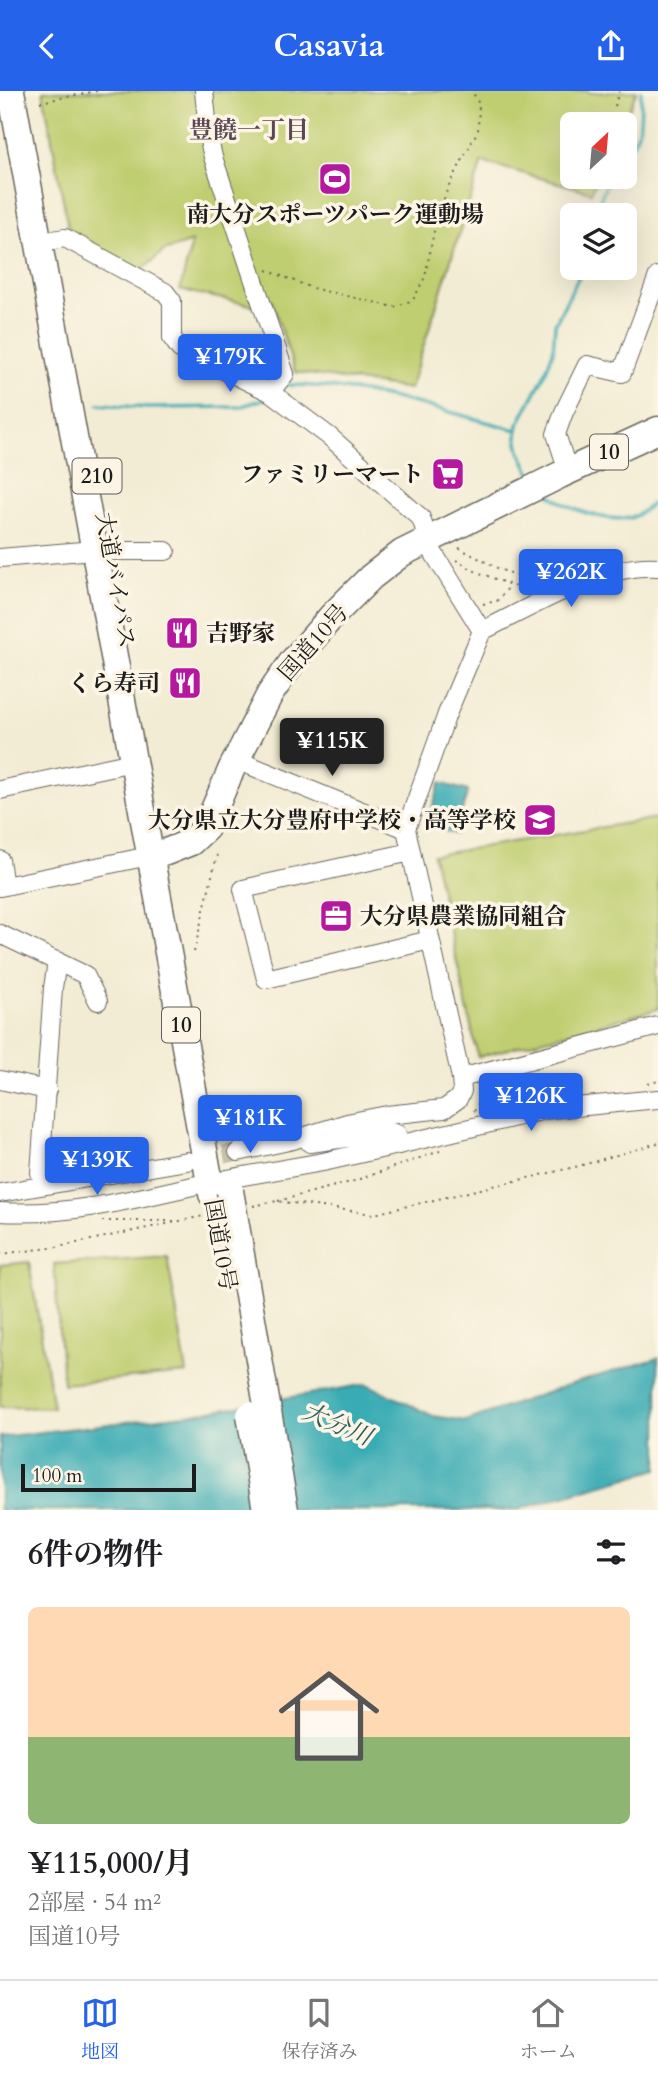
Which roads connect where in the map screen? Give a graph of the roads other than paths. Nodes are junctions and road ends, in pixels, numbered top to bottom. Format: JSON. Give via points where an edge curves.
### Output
{"nodes":[{"id":1,"x":11,"y":91,"type":"edge"},
{"id":2,"x":204,"y":91,"type":"edge"},
{"id":3,"x":33,"y":97,"type":"edge"},
{"id":4,"x":53,"y":240,"type":"junction"},
{"id":5,"x":658,"y":276,"type":"edge"},
{"id":6,"x":270,"y":392,"type":"junction"},
{"id":7,"x":658,"y":430,"type":"edge"},
{"id":8,"x":564,"y":473,"type":"junction"},
{"id":9,"x":427,"y":541,"type":"junction"},
{"id":10,"x":102,"y":551,"type":"junction"},
{"id":11,"x":166,"y":551,"type":"dead end"},
{"id":12,"x":0,"y":558,"type":"edge"},
{"id":13,"x":658,"y":567,"type":"edge"},
{"id":14,"x":525,"y":584,"type":"road end"},
{"id":15,"x":577,"y":585,"type":"junction"},
{"id":16,"x":482,"y":631,"type":"junction"},
{"id":17,"x":133,"y":762,"type":"junction"},
{"id":18,"x":244,"y":763,"type":"junction"},
{"id":19,"x":0,"y":790,"type":"edge"},
{"id":20,"x":406,"y":829,"type":"junction"},
{"id":21,"x":411,"y":852,"type":"junction"},
{"id":22,"x":161,"y":857,"type":"junction"},
{"id":23,"x":0,"y":860,"type":"edge"},
{"id":24,"x":2,"y":886,"type":"edge"},
{"id":25,"x":0,"y":934,"type":"edge"},
{"id":26,"x":430,"y":940,"type":"junction"},
{"id":27,"x":57,"y":961,"type":"junction"},
{"id":28,"x":98,"y":1001,"type":"dead end"},
{"id":29,"x":658,"y":1026,"type":"edge"},
{"id":30,"x":461,"y":1079,"type":"junction"},
{"id":31,"x":0,"y":1080,"type":"edge"},
{"id":32,"x":47,"y":1090,"type":"junction"},
{"id":33,"x":658,"y":1098,"type":"edge"},
{"id":34,"x":293,"y":1140,"type":"junction"},
{"id":35,"x":398,"y":1145,"type":"junction"},
{"id":36,"x":238,"y":1152,"type":"tunnel mouth"},
{"id":37,"x":187,"y":1161,"type":"tunnel mouth"},
{"id":38,"x":40,"y":1173,"type":"dead end"},
{"id":39,"x":0,"y":1193,"type":"edge"},
{"id":40,"x":225,"y":1194,"type":"junction"},
{"id":41,"x":0,"y":1212,"type":"edge"},
{"id":42,"x":266,"y":1510,"type":"edge"},
{"id":43,"x":285,"y":1510,"type":"edge"}],
"edges":[{"from":1,"to":10,"type":"highway","name":"大道バイパス","number":"210"},
{"from":2,"to":6,"type":"street","via":[[213,157],[285,374]]},
{"from":3,"to":4,"type":"highway","name":"大道バイパス","number":"210"},
{"from":4,"to":6,"type":"street","via":[[65,238],[164,292],[172,301],[172,338],[180,349]]},
{"from":4,"to":10,"type":"highway","name":"大道バイパス","number":"210"},
{"from":5,"to":8,"type":"street","via":[[622,373],[587,365],[564,412],[556,434]]},
{"from":6,"to":9,"type":"street","via":[[330,437],[421,518]]},
{"from":7,"to":8,"type":"highway","name":"国道10号","number":"10"},
{"from":8,"to":9,"type":"highway","name":"国道10号","number":"10"},
{"from":9,"to":16,"type":"street"},
{"from":9,"to":18,"type":"highway","name":"国道10号","number":"10","via":[[373,588],[303,668],[279,700]]},
{"from":9,"to":22,"type":"highway","name":"国道10号","number":"10","via":[[371,577],[293,661],[270,694],[206,828],[191,842]]},
{"from":10,"to":11,"type":"street"},
{"from":10,"to":12,"type":"street"},
{"from":10,"to":17,"type":"highway","name":"大道バイパス","number":"210"},
{"from":10,"to":22,"type":"highway","name":"大道バイパス","number":"210"},
{"from":13,"to":15,"type":"street","via":[[631,568]]},
{"from":14,"to":15,"type":"street"},
{"from":15,"to":16,"type":"street"},
{"from":16,"to":20,"type":"street"},
{"from":17,"to":19,"type":"street"},
{"from":17,"to":22,"type":"highway","name":"大道バイパス","number":"210"},
{"from":18,"to":20,"type":"street"},
{"from":18,"to":22,"type":"highway","name":"国道10号","number":"10","via":[[209,837],[197,849]]},
{"from":20,"to":21,"type":"street"},
{"from":21,"to":26,"type":"street"},
{"from":21,"to":26,"type":"street","via":[[243,889],[266,979]]},
{"from":22,"to":24,"type":"street"},
{"from":22,"to":40,"type":"highway","name":"国道10号","number":"10"},
{"from":23,"to":24,"type":"street"},
{"from":25,"to":27,"type":"street"},
{"from":26,"to":30,"type":"street"},
{"from":27,"to":28,"type":"street","via":[[85,975]]},
{"from":27,"to":32,"type":"street"},
{"from":29,"to":30,"type":"street"},
{"from":30,"to":34,"type":"street","via":[[458,1099],[444,1109],[347,1123]]},
{"from":31,"to":32,"type":"street"},
{"from":32,"to":38,"type":"street"},
{"from":33,"to":35,"type":"street","via":[[545,1110]]},
{"from":34,"to":35,"type":"street","via":[[307,1143],[390,1132],[397,1134]]},
{"from":34,"to":36,"type":"street"},
{"from":35,"to":40,"type":"street","via":[[323,1161]]},
{"from":37,"to":39,"type":"street"},
{"from":40,"to":41,"type":"street","via":[[39,1213]]},
{"from":40,"to":42,"type":"highway","name":"国道10号","number":"10","bridge":true},
{"from":40,"to":43,"type":"highway","name":"国道10号","number":"10","bridge":true}]}
